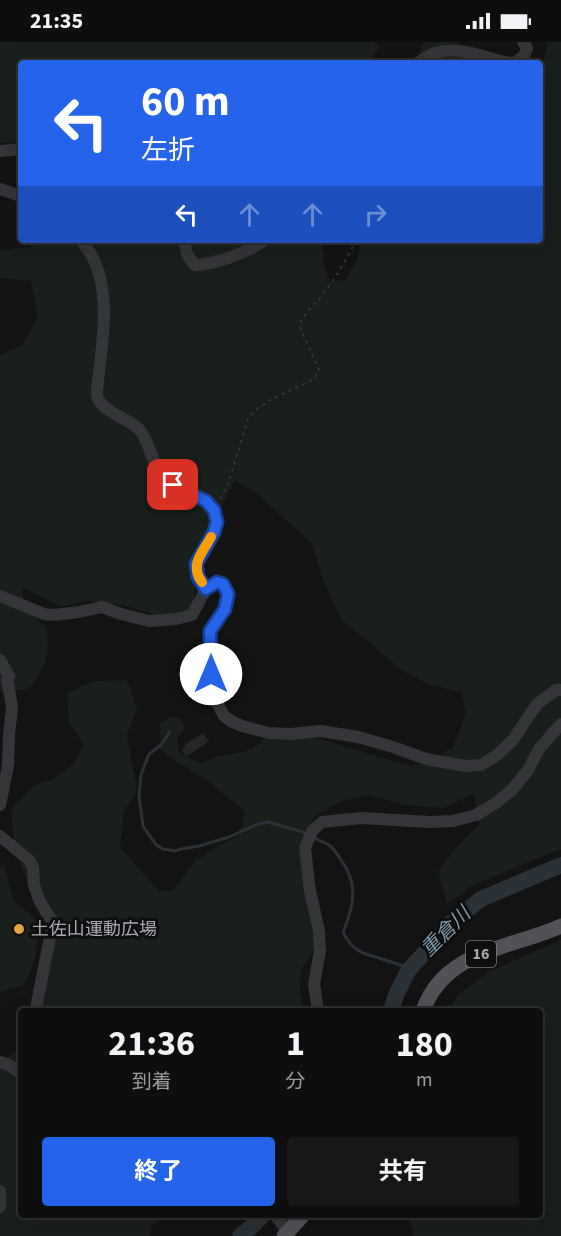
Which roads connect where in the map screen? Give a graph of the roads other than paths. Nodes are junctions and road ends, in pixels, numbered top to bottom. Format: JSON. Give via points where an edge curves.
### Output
{"nodes":[{"id":1,"x":523,"y":42,"type":"edge"},
{"id":2,"x":422,"y":60,"type":"edge"},
{"id":3,"x":501,"y":60,"type":"edge"},
{"id":4,"x":517,"y":60,"type":"edge"},
{"id":5,"x":18,"y":148,"type":"edge"},
{"id":6,"x":0,"y":151,"type":"edge"},
{"id":7,"x":0,"y":189,"type":"edge"},
{"id":8,"x":18,"y":195,"type":"edge"},
{"id":9,"x":83,"y":243,"type":"edge"},
{"id":10,"x":185,"y":243,"type":"edge"},
{"id":11,"x":261,"y":243,"type":"edge"},
{"id":12,"x":206,"y":589,"type":"junction"},
{"id":13,"x":0,"y":596,"type":"edge"},
{"id":14,"x":0,"y":660,"type":"edge"},
{"id":15,"x":4,"y":685,"type":"edge"},
{"id":16,"x":561,"y":690,"type":"edge"},
{"id":17,"x":561,"y":724,"type":"edge"},
{"id":18,"x":0,"y":805,"type":"edge"},
{"id":19,"x":0,"y":836,"type":"edge"},
{"id":20,"x":561,"y":926,"type":"edge"},
{"id":21,"x":37,"y":1008,"type":"edge"},
{"id":22,"x":318,"y":1008,"type":"edge"},
{"id":23,"x":424,"y":1008,"type":"edge"},
{"id":24,"x":0,"y":1062,"type":"edge"},
{"id":25,"x":18,"y":1072,"type":"edge"},
{"id":26,"x":0,"y":1191,"type":"edge"},
{"id":27,"x":0,"y":1207,"type":"edge"},
{"id":28,"x":277,"y":1218,"type":"edge"},
{"id":29,"x":300,"y":1218,"type":"edge"},
{"id":30,"x":285,"y":1234,"type":"edge"}],
"edges":[{"from":1,"to":4,"type":"street","via":[[527,48]]},
{"from":2,"to":3,"type":"street","via":[[433,53],[455,51]]},
{"from":5,"to":6,"type":"street"},
{"from":7,"to":8,"type":"street"},
{"from":9,"to":12,"type":"street","via":[[93,258],[103,298],[98,399],[138,428],[164,479],[206,501],[214,510],[214,532],[196,564]]},
{"from":10,"to":11,"type":"street","via":[[194,265],[206,265]]},
{"from":12,"to":13,"type":"street","via":[[192,615],[149,621],[102,607],[44,614]]},
{"from":12,"to":16,"type":"street","via":[[217,582],[223,584],[228,594],[225,609],[210,631],[212,686],[224,716],[242,726],[269,733],[340,734],[426,759],[481,765],[512,741],[537,704]]},
{"from":14,"to":15,"type":"street","via":[[9,676]]},
{"from":15,"to":18,"type":"street","via":[[12,707],[8,766]]},
{"from":17,"to":22,"type":"street","via":[[512,790],[476,814],[453,821],[361,818],[322,822],[312,831],[305,848],[319,931],[314,984]]},
{"from":19,"to":21,"type":"street","via":[[29,860],[40,902],[53,922]]},
{"from":20,"to":23,"type":"main road","number":"16","via":[[462,962],[437,983]]},
{"from":24,"to":25,"type":"street"},
{"from":26,"to":27,"type":"street"},
{"from":28,"to":30,"type":"street"},
{"from":29,"to":30,"type":"main road"}]}
